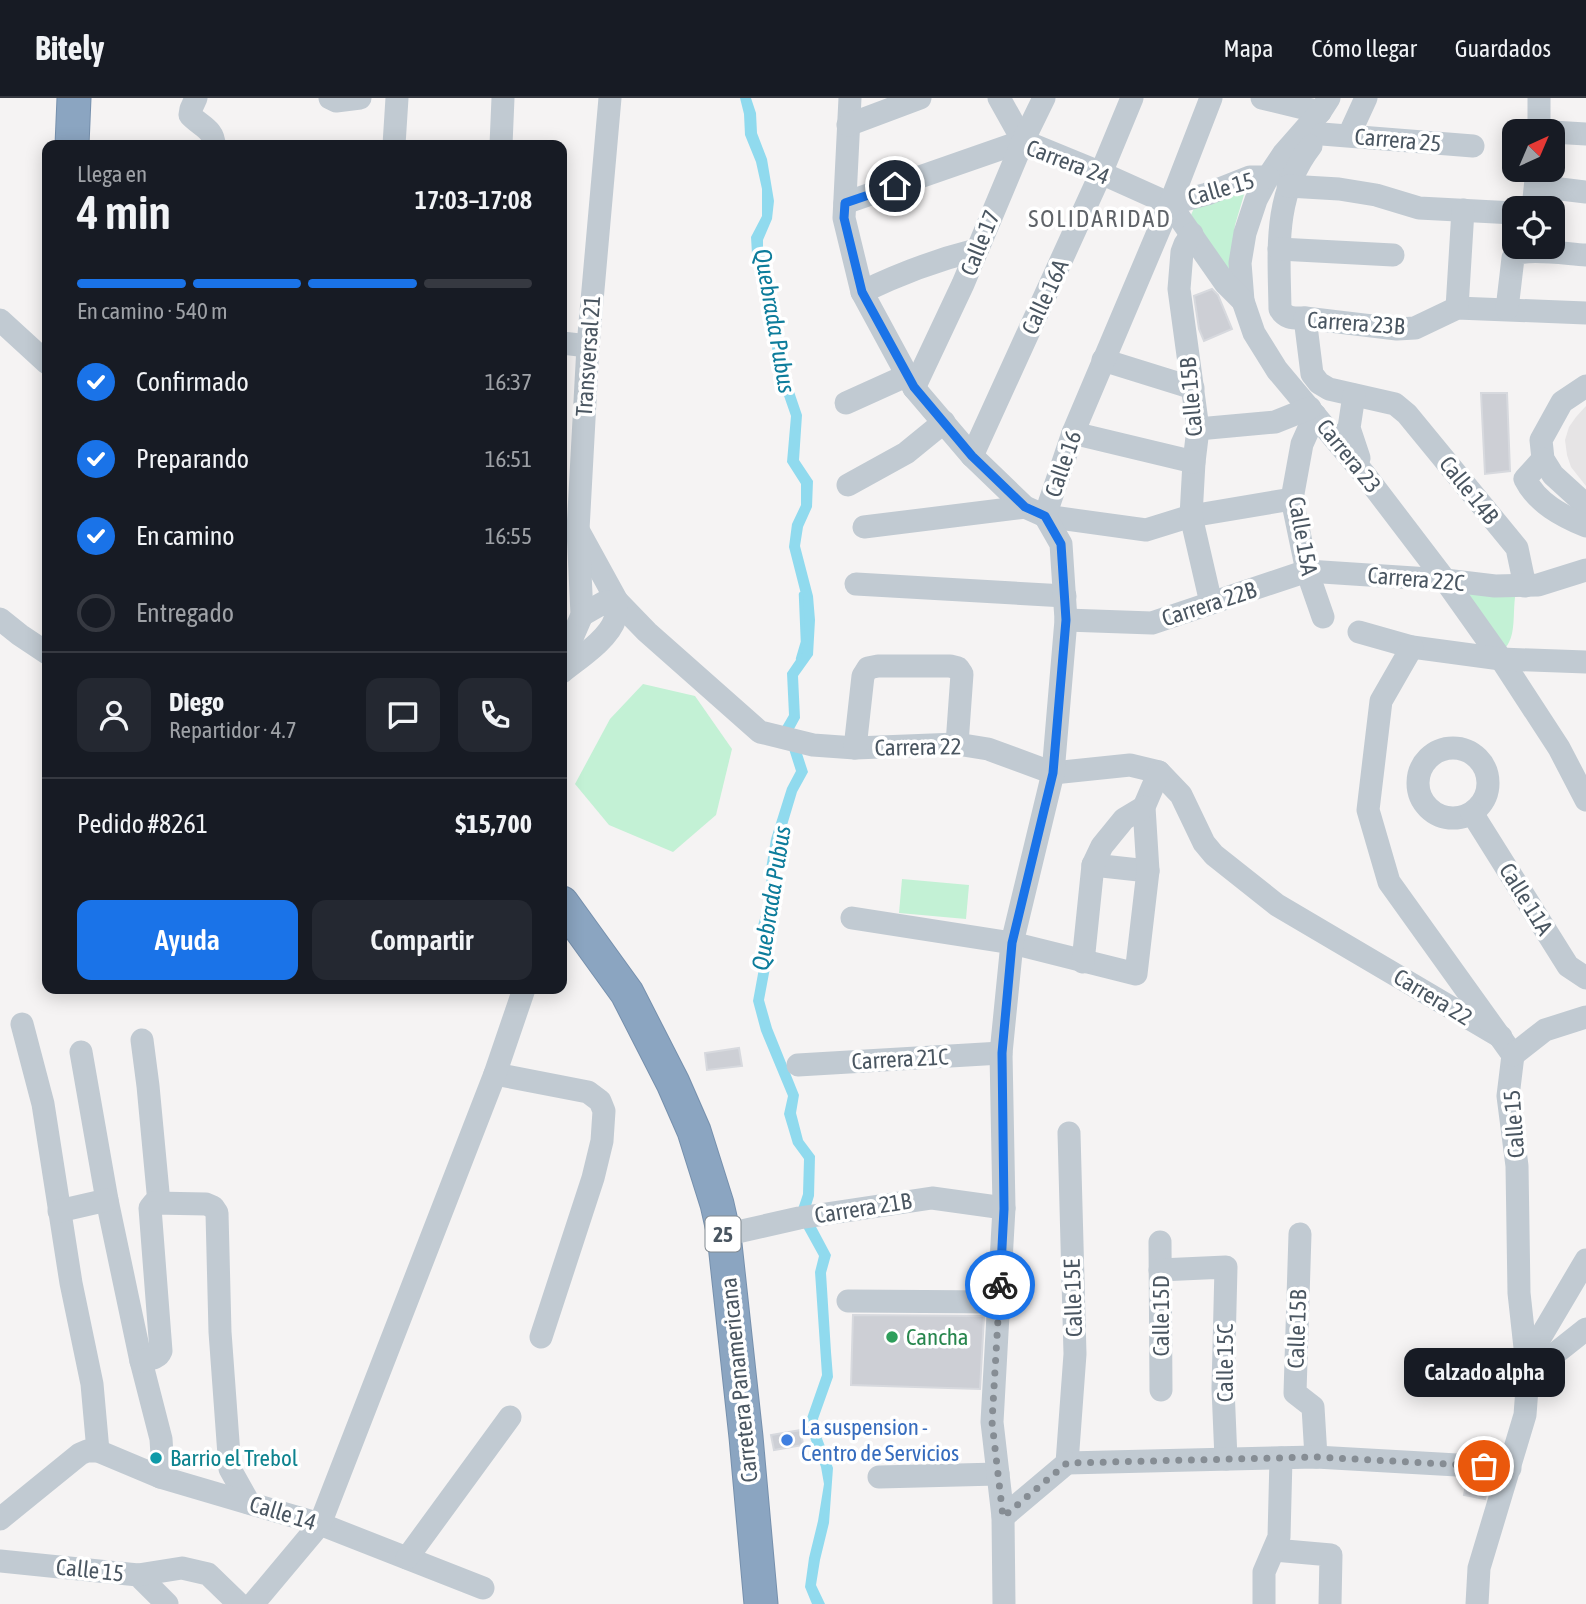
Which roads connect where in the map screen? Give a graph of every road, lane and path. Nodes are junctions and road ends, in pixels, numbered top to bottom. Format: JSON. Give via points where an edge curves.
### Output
{"nodes":[{"id":1,"x":74,"y":98,"type":"edge"},
{"id":2,"x":196,"y":98,"type":"edge"},
{"id":3,"x":330,"y":98,"type":"edge"},
{"id":4,"x":360,"y":98,"type":"edge"},
{"id":5,"x":397,"y":98,"type":"edge"},
{"id":6,"x":503,"y":98,"type":"edge"},
{"id":7,"x":610,"y":98,"type":"edge"},
{"id":8,"x":850,"y":98,"type":"edge"},
{"id":9,"x":920,"y":98,"type":"edge"},
{"id":10,"x":999,"y":98,"type":"edge"},
{"id":11,"x":1044,"y":98,"type":"edge"},
{"id":12,"x":1132,"y":98,"type":"edge"},
{"id":13,"x":1211,"y":98,"type":"edge"},
{"id":14,"x":1262,"y":98,"type":"edge"},
{"id":15,"x":1341,"y":98,"type":"edge"},
{"id":16,"x":1366,"y":98,"type":"edge"},
{"id":17,"x":1539,"y":98,"type":"edge"},
{"id":18,"x":1539,"y":119,"type":"edge"},
{"id":19,"x":1320,"y":122,"type":"edge"},
{"id":20,"x":848,"y":125,"type":"junction"},
{"id":21,"x":1565,"y":133,"type":"edge"},
{"id":22,"x":1586,"y":134,"type":"edge"},
{"id":23,"x":1349,"y":135,"type":"junction"},
{"id":24,"x":72,"y":140,"type":"edge"},
{"id":25,"x":214,"y":140,"type":"edge"},
{"id":26,"x":394,"y":140,"type":"edge"},
{"id":27,"x":501,"y":140,"type":"edge"},
{"id":28,"x":1023,"y":141,"type":"junction"},
{"id":29,"x":1473,"y":146,"type":"dead end"},
{"id":30,"x":1284,"y":153,"type":"junction"},
{"id":31,"x":1101,"y":173,"type":"junction"},
{"id":32,"x":1278,"y":181,"type":"junction"},
{"id":33,"x":1535,"y":188,"type":"edge"},
{"id":34,"x":1586,"y":192,"type":"edge"},
{"id":35,"x":845,"y":203,"type":"junction"},
{"id":36,"x":1170,"y":204,"type":"junction"},
{"id":37,"x":1463,"y":210,"type":"junction"},
{"id":38,"x":1502,"y":213,"type":"edge"},
{"id":39,"x":1192,"y":234,"type":"junction"},
{"id":40,"x":1279,"y":249,"type":"junction"},
{"id":41,"x":976,"y":250,"type":"junction"},
{"id":42,"x":1565,"y":254,"type":"edge"},
{"id":43,"x":1393,"y":255,"type":"dead end"},
{"id":44,"x":1586,"y":255,"type":"edge"},
{"id":45,"x":1513,"y":259,"type":"edge"},
{"id":46,"x":862,"y":292,"type":"junction"},
{"id":47,"x":1243,"y":301,"type":"junction"},
{"id":48,"x":1457,"y":308,"type":"junction"},
{"id":49,"x":1507,"y":309,"type":"junction"},
{"id":50,"x":1586,"y":313,"type":"edge"},
{"id":51,"x":1297,"y":318,"type":"junction"},
{"id":52,"x":0,"y":320,"type":"edge"},
{"id":53,"x":567,"y":344,"type":"edge"},
{"id":54,"x":588,"y":346,"type":"junction"},
{"id":55,"x":42,"y":358,"type":"edge"},
{"id":56,"x":1103,"y":360,"type":"junction"},
{"id":57,"x":911,"y":381,"type":"junction"},
{"id":58,"x":1586,"y":386,"type":"edge"},
{"id":59,"x":1193,"y":388,"type":"junction"},
{"id":60,"x":1354,"y":395,"type":"junction"},
{"id":61,"x":846,"y":403,"type":"dead end"},
{"id":62,"x":1313,"y":411,"type":"junction"},
{"id":63,"x":944,"y":422,"type":"junction"},
{"id":64,"x":1198,"y":429,"type":"junction"},
{"id":65,"x":1073,"y":433,"type":"junction"},
{"id":66,"x":972,"y":456,"type":"junction"},
{"id":67,"x":1543,"y":460,"type":"junction"},
{"id":68,"x":1194,"y":462,"type":"junction"},
{"id":69,"x":1364,"y":475,"type":"junction"},
{"id":70,"x":848,"y":485,"type":"dead end"},
{"id":71,"x":1292,"y":499,"type":"junction"},
{"id":72,"x":1586,"y":505,"type":"edge"},
{"id":73,"x":1035,"y":512,"type":"junction"},
{"id":74,"x":1191,"y":516,"type":"junction"},
{"id":75,"x":1586,"y":526,"type":"edge"},
{"id":76,"x":864,"y":527,"type":"dead end"},
{"id":77,"x":570,"y":530,"type":"edge"},
{"id":78,"x":1586,"y":570,"type":"edge"},
{"id":79,"x":1307,"y":571,"type":"junction"},
{"id":80,"x":1445,"y":580,"type":"junction"},
{"id":81,"x":856,"y":584,"type":"dead end"},
{"id":82,"x":1524,"y":586,"type":"junction"},
{"id":83,"x":1065,"y":596,"type":"junction"},
{"id":84,"x":617,"y":601,"type":"junction"},
{"id":85,"x":1211,"y":603,"type":"junction"},
{"id":86,"x":582,"y":615,"type":"junction"},
{"id":87,"x":1323,"y":617,"type":"dead end"},
{"id":88,"x":0,"y":619,"type":"edge"},
{"id":89,"x":1066,"y":620,"type":"junction"},
{"id":90,"x":647,"y":632,"type":"junction"},
{"id":91,"x":1359,"y":632,"type":"dead end"},
{"id":92,"x":601,"y":639,"type":"junction"},
{"id":93,"x":1412,"y":647,"type":"junction"},
{"id":94,"x":42,"y":650,"type":"edge"},
{"id":95,"x":567,"y":650,"type":"edge"},
{"id":96,"x":1501,"y":659,"type":"junction"},
{"id":97,"x":1586,"y":662,"type":"edge"},
{"id":98,"x":567,"y":668,"type":"edge"},
{"id":99,"x":957,"y":744,"type":"junction"},
{"id":100,"x":855,"y":748,"type":"junction"},
{"id":101,"x":1159,"y":772,"type":"junction"},
{"id":102,"x":1053,"y":773,"type":"junction"},
{"id":103,"x":1586,"y":800,"type":"edge"},
{"id":104,"x":1144,"y":807,"type":"junction"},
{"id":105,"x":1472,"y":813,"type":"dead end"},
{"id":106,"x":1093,"y":865,"type":"junction"},
{"id":107,"x":1148,"y":871,"type":"junction"},
{"id":108,"x":567,"y":910,"type":"edge"},
{"id":109,"x":852,"y":918,"type":"dead end"},
{"id":110,"x":1012,"y":943,"type":"junction"},
{"id":111,"x":1083,"y":962,"type":"junction"},
{"id":112,"x":1586,"y":978,"type":"edge"},
{"id":113,"x":522,"y":994,"type":"edge"},
{"id":114,"x":1586,"y":1017,"type":"edge"},
{"id":115,"x":22,"y":1024,"type":"dead end"},
{"id":116,"x":142,"y":1040,"type":"dead end"},
{"id":117,"x":1507,"y":1046,"type":"junction"},
{"id":118,"x":81,"y":1052,"type":"dead end"},
{"id":119,"x":1002,"y":1053,"type":"junction"},
{"id":120,"x":798,"y":1065,"type":"dead end"},
{"id":121,"x":495,"y":1074,"type":"junction"},
{"id":122,"x":1069,"y":1133,"type":"dead end"},
{"id":123,"x":107,"y":1200,"type":"junction"},
{"id":124,"x":159,"y":1203,"type":"junction"},
{"id":125,"x":1004,"y":1209,"type":"junction"},
{"id":126,"x":59,"y":1211,"type":"junction"},
{"id":127,"x":1300,"y":1234,"type":"dead end"},
{"id":128,"x":724,"y":1235,"type":"junction"},
{"id":129,"x":1160,"y":1241,"type":"dead end"},
{"id":130,"x":1586,"y":1260,"type":"edge"},
{"id":131,"x":1160,"y":1270,"type":"junction"},
{"id":132,"x":848,"y":1301,"type":"dead end"},
{"id":133,"x":999,"y":1302,"type":"junction"},
{"id":134,"x":1586,"y":1329,"type":"edge"},
{"id":135,"x":541,"y":1337,"type":"dead end"},
{"id":136,"x":141,"y":1361,"type":"junction"},
{"id":137,"x":1528,"y":1367,"type":"junction"},
{"id":138,"x":1161,"y":1390,"type":"dead end"},
{"id":139,"x":510,"y":1417,"type":"dead end"},
{"id":140,"x":89,"y":1453,"type":"junction"},
{"id":141,"x":1316,"y":1457,"type":"junction"},
{"id":142,"x":1281,"y":1458,"type":"junction"},
{"id":143,"x":1226,"y":1459,"type":"junction"},
{"id":144,"x":1067,"y":1463,"type":"junction"},
{"id":145,"x":1510,"y":1468,"type":"junction"},
{"id":146,"x":998,"y":1474,"type":"junction"},
{"id":147,"x":160,"y":1477,"type":"junction"},
{"id":148,"x":879,"y":1477,"type":"dead end"},
{"id":149,"x":249,"y":1503,"type":"junction"},
{"id":150,"x":1003,"y":1517,"type":"junction"},
{"id":151,"x":0,"y":1519,"type":"edge"},
{"id":152,"x":320,"y":1524,"type":"junction"},
{"id":153,"x":1274,"y":1550,"type":"junction"},
{"id":154,"x":407,"y":1558,"type":"junction"},
{"id":155,"x":0,"y":1561,"type":"edge"},
{"id":156,"x":138,"y":1575,"type":"junction"},
{"id":157,"x":483,"y":1588,"type":"dead end"},
{"id":158,"x":167,"y":1604,"type":"edge"},
{"id":159,"x":239,"y":1604,"type":"edge"},
{"id":160,"x":253,"y":1604,"type":"edge"},
{"id":161,"x":761,"y":1604,"type":"edge"},
{"id":162,"x":1004,"y":1604,"type":"edge"},
{"id":163,"x":1264,"y":1604,"type":"edge"},
{"id":164,"x":1330,"y":1604,"type":"edge"},
{"id":165,"x":1477,"y":1604,"type":"edge"}],
"edges":[{"from":1,"to":24,"type":"highway"},
{"from":2,"to":25,"type":"street","via":[[190,116]]},
{"from":3,"to":4,"type":"street"},
{"from":5,"to":26,"type":"street"},
{"from":6,"to":27,"type":"street"},
{"from":7,"to":54,"type":"street","name":"Transversal 21"},
{"from":8,"to":20,"type":"street"},
{"from":9,"to":20,"type":"street"},
{"from":10,"to":28,"type":"street"},
{"from":11,"to":28,"type":"street","name":"Calle 17"},
{"from":12,"to":31,"type":"street","name":"Calle 16A"},
{"from":13,"to":36,"type":"street","name":"Calle 16"},
{"from":14,"to":19,"type":"street","name":"Carrera 25"},
{"from":15,"to":19,"type":"street","via":[[1334,119]]},
{"from":16,"to":23,"type":"street"},
{"from":17,"to":18,"type":"street"},
{"from":19,"to":23,"type":"street","name":"Carrera 25"},
{"from":19,"to":30,"type":"street"},
{"from":19,"to":30,"type":"street","name":"Carrera 23"},
{"from":19,"to":32,"type":"street","via":[[1298,161]]},
{"from":20,"to":35,"type":"street"},
{"from":21,"to":22,"type":"street"},
{"from":23,"to":29,"type":"street","name":"Carrera 25"},
{"from":28,"to":31,"type":"street","name":"Carrera 24"},
{"from":28,"to":35,"type":"street","name":"Carrera 24"},
{"from":28,"to":41,"type":"street","name":"Calle 17"},
{"from":30,"to":32,"type":"street","name":"Carrera 23"},
{"from":31,"to":36,"type":"street","name":"Carrera 24"},
{"from":31,"to":66,"type":"street","name":"Calle 16A"},
{"from":32,"to":36,"type":"street","name":"Calle 15","via":[[1250,177]]},
{"from":32,"to":37,"type":"street","name":"Calle 15","via":[[1376,195],[1419,208]]},
{"from":32,"to":40,"type":"street"},
{"from":32,"to":47,"type":"street","name":"Carrera 23","via":[[1256,200],[1245,233],[1240,263]]},
{"from":33,"to":34,"type":"street"},
{"from":35,"to":46,"type":"street","via":[[844,218]]},
{"from":36,"to":39,"type":"street","name":"Calle 15"},
{"from":36,"to":56,"type":"street","name":"Calle 16"},
{"from":37,"to":38,"type":"street","name":"Calle 15"},
{"from":37,"to":48,"type":"street"},
{"from":39,"to":47,"type":"street","name":"Calle 15"},
{"from":39,"to":59,"type":"street","name":"Calle 15B","via":[[1182,252],[1179,289]]},
{"from":40,"to":43,"type":"street"},
{"from":40,"to":51,"type":"street","via":[[1280,309]]},
{"from":41,"to":46,"type":"street","via":[[944,258]]},
{"from":41,"to":57,"type":"street","name":"Calle 17"},
{"from":42,"to":44,"type":"street"},
{"from":45,"to":49,"type":"street"},
{"from":46,"to":57,"type":"street"},
{"from":47,"to":62,"type":"street","name":"Carrera 23","via":[[1254,333],[1277,370]]},
{"from":48,"to":49,"type":"street","name":"Carrera 23B"},
{"from":48,"to":51,"type":"street","name":"Carrera 23B","via":[[1415,328]]},
{"from":49,"to":50,"type":"street","name":"Carrera 23B"},
{"from":51,"to":60,"type":"street","via":[[1311,374],[1329,389]]},
{"from":52,"to":55,"type":"street"},
{"from":53,"to":54,"type":"street"},
{"from":54,"to":77,"type":"street","name":"Transversal 21"},
{"from":56,"to":59,"type":"street"},
{"from":56,"to":65,"type":"street","name":"Calle 16"},
{"from":57,"to":61,"type":"street"},
{"from":57,"to":63,"type":"street"},
{"from":58,"to":67,"type":"street","via":[[1562,402],[1541,440]]},
{"from":59,"to":64,"type":"street","name":"Calle 15B"},
{"from":60,"to":69,"type":"street","via":[[1349,428]]},
{"from":60,"to":82,"type":"street","name":"Calle 14B","via":[[1395,404],[1407,414],[1517,548]]},
{"from":62,"to":64,"type":"street","via":[[1275,422]]},
{"from":62,"to":69,"type":"street","name":"Carrera 23"},
{"from":62,"to":71,"type":"street","name":"Calle 15A"},
{"from":63,"to":66,"type":"street"},
{"from":63,"to":70,"type":"street","via":[[906,453]]},
{"from":64,"to":68,"type":"street","name":"Calle 15B"},
{"from":65,"to":68,"type":"street"},
{"from":65,"to":73,"type":"street","name":"Calle 16"},
{"from":66,"to":73,"type":"street"},
{"from":67,"to":72,"type":"street"},
{"from":67,"to":75,"type":"street","via":[[1525,479],[1531,490],[1562,516]]},
{"from":68,"to":74,"type":"street","name":"Calle 15B"},
{"from":69,"to":80,"type":"street","name":"Carrera 23"},
{"from":71,"to":74,"type":"street"},
{"from":71,"to":79,"type":"street","name":"Calle 15A"},
{"from":73,"to":74,"type":"street","via":[[1146,530]]},
{"from":73,"to":76,"type":"street"},
{"from":73,"to":83,"type":"street","name":"Calle 16","via":[[1061,544]]},
{"from":74,"to":85,"type":"street","name":"Calle 15B"},
{"from":77,"to":84,"type":"street","name":"Carrera 22"},
{"from":77,"to":86,"type":"street","name":"Transversal 21"},
{"from":78,"to":82,"type":"street"},
{"from":79,"to":80,"type":"street","name":"Carrera 22C"},
{"from":79,"to":85,"type":"street","name":"Carrera 22B"},
{"from":79,"to":87,"type":"street","name":"Calle 15A"},
{"from":80,"to":82,"type":"street","name":"Carrera 22C"},
{"from":80,"to":96,"type":"street","name":"Carrera 23"},
{"from":81,"to":83,"type":"street"},
{"from":83,"to":89,"type":"street","name":"Calle 16"},
{"from":84,"to":86,"type":"street"},
{"from":84,"to":90,"type":"street","name":"Carrera 22"},
{"from":84,"to":92,"type":"street","via":[[612,626]]},
{"from":85,"to":89,"type":"street","name":"Carrera 22B","via":[[1152,622]]},
{"from":86,"to":95,"type":"street","name":"Transversal 21"},
{"from":88,"to":94,"type":"street"},
{"from":89,"to":102,"type":"street","name":"Calle 16"},
{"from":90,"to":92,"type":"street"},
{"from":90,"to":100,"type":"street","name":"Carrera 22","via":[[760,732],[813,745]]},
{"from":91,"to":93,"type":"street"},
{"from":92,"to":98,"type":"street"},
{"from":93,"to":96,"type":"street"},
{"from":93,"to":117,"type":"street","via":[[1381,701],[1368,810],[1390,882]]},
{"from":96,"to":97,"type":"street"},
{"from":96,"to":103,"type":"street","name":"Carrera 23","via":[[1559,748]]},
{"from":99,"to":100,"type":"street","name":"Carrera 22"},
{"from":99,"to":100,"type":"street","via":[[962,674],[958,668],[878,666],[867,668],[863,676]]},
{"from":99,"to":102,"type":"street","name":"Carrera 22","via":[[988,749]]},
{"from":101,"to":102,"type":"street","name":"Carrera 22","via":[[1130,765]]},
{"from":101,"to":104,"type":"street"},
{"from":101,"to":117,"type":"street","name":"Carrera 22","via":[[1181,794],[1214,855],[1277,905]]},
{"from":102,"to":110,"type":"street","name":"Calle 16"},
{"from":104,"to":106,"type":"street","via":[[1124,819]]},
{"from":104,"to":107,"type":"street"},
{"from":105,"to":112,"type":"street","name":"Calle 11A","via":[[1567,966]]},
{"from":106,"to":107,"type":"street"},
{"from":106,"to":111,"type":"street"},
{"from":107,"to":111,"type":"street","via":[[1136,974]]},
{"from":108,"to":128,"type":"highway","name":"Carretera Panamericana","number":"25","via":[[627,993],[673,1083],[694,1132]]},
{"from":109,"to":110,"type":"street"},
{"from":110,"to":111,"type":"street"},
{"from":110,"to":119,"type":"street","name":"Calle 16"},
{"from":113,"to":121,"type":"street"},
{"from":114,"to":117,"type":"street"},
{"from":115,"to":126,"type":"street","via":[[43,1104]]},
{"from":116,"to":124,"type":"street"},
{"from":117,"to":137,"type":"street","name":"Calle 15","via":[[1517,1166],[1519,1293]]},
{"from":118,"to":123,"type":"street"},
{"from":119,"to":120,"type":"street","name":"Carrera 21C"},
{"from":119,"to":125,"type":"street","name":"Calle 16"},
{"from":121,"to":135,"type":"street","via":[[588,1092],[604,1111],[593,1178]]},
{"from":121,"to":152,"type":"street"},
{"from":122,"to":144,"type":"street","name":"Calle 15E","via":[[1075,1354]]},
{"from":123,"to":126,"type":"street"},
{"from":123,"to":136,"type":"street"},
{"from":124,"to":136,"type":"street","via":[[150,1208],[161,1351],[160,1356]]},
{"from":124,"to":149,"type":"street","via":[[206,1204],[217,1213],[230,1469]]},
{"from":125,"to":128,"type":"street","name":"Carrera 21B","via":[[932,1198],[799,1218]]},
{"from":125,"to":133,"type":"street","name":"Calle 16"},
{"from":126,"to":140,"type":"street","via":[[92,1384]]},
{"from":127,"to":141,"type":"street","name":"Calle 15B","via":[[1295,1393],[1312,1407]]},
{"from":128,"to":161,"type":"highway","name":"Carretera Panamericana","number":"25"},
{"from":129,"to":131,"type":"street","name":"Calle 15D"},
{"from":130,"to":137,"type":"street"},
{"from":131,"to":138,"type":"street","name":"Calle 15D"},
{"from":131,"to":143,"type":"street","name":"Calle 15C","via":[[1226,1267]]},
{"from":132,"to":133,"type":"street"},
{"from":133,"to":146,"type":"street","name":"Calle 16","via":[[992,1422]]},
{"from":134,"to":137,"type":"street"},
{"from":136,"to":147,"type":"street","via":[[161,1438]]},
{"from":137,"to":145,"type":"street","name":"Calle 15","via":[[1525,1415]]},
{"from":139,"to":154,"type":"street"},
{"from":140,"to":147,"type":"street","name":"Calle 14"},
{"from":140,"to":151,"type":"street"},
{"from":141,"to":142,"type":"street"},
{"from":141,"to":145,"type":"street"},
{"from":142,"to":143,"type":"street"},
{"from":142,"to":153,"type":"street","via":[[1279,1537]]},
{"from":143,"to":144,"type":"street"},
{"from":144,"to":150,"type":"street"},
{"from":145,"to":165,"type":"street","name":"Calle 15","via":[[1479,1568]]},
{"from":146,"to":148,"type":"street"},
{"from":146,"to":150,"type":"street","name":"Calle 16"},
{"from":147,"to":149,"type":"street","name":"Calle 14"},
{"from":149,"to":152,"type":"street","name":"Calle 14"},
{"from":150,"to":162,"type":"street","name":"Calle 16"},
{"from":152,"to":154,"type":"street","name":"Calle 14"},
{"from":152,"to":160,"type":"street"},
{"from":153,"to":163,"type":"street","via":[[1264,1572]]},
{"from":153,"to":164,"type":"street","via":[[1331,1555]]},
{"from":154,"to":157,"type":"street","name":"Calle 14"},
{"from":155,"to":156,"type":"street","name":"Calle 15"},
{"from":156,"to":158,"type":"street","name":"Calle 15"},
{"from":156,"to":159,"type":"street","via":[[182,1568],[208,1574]]}]}
